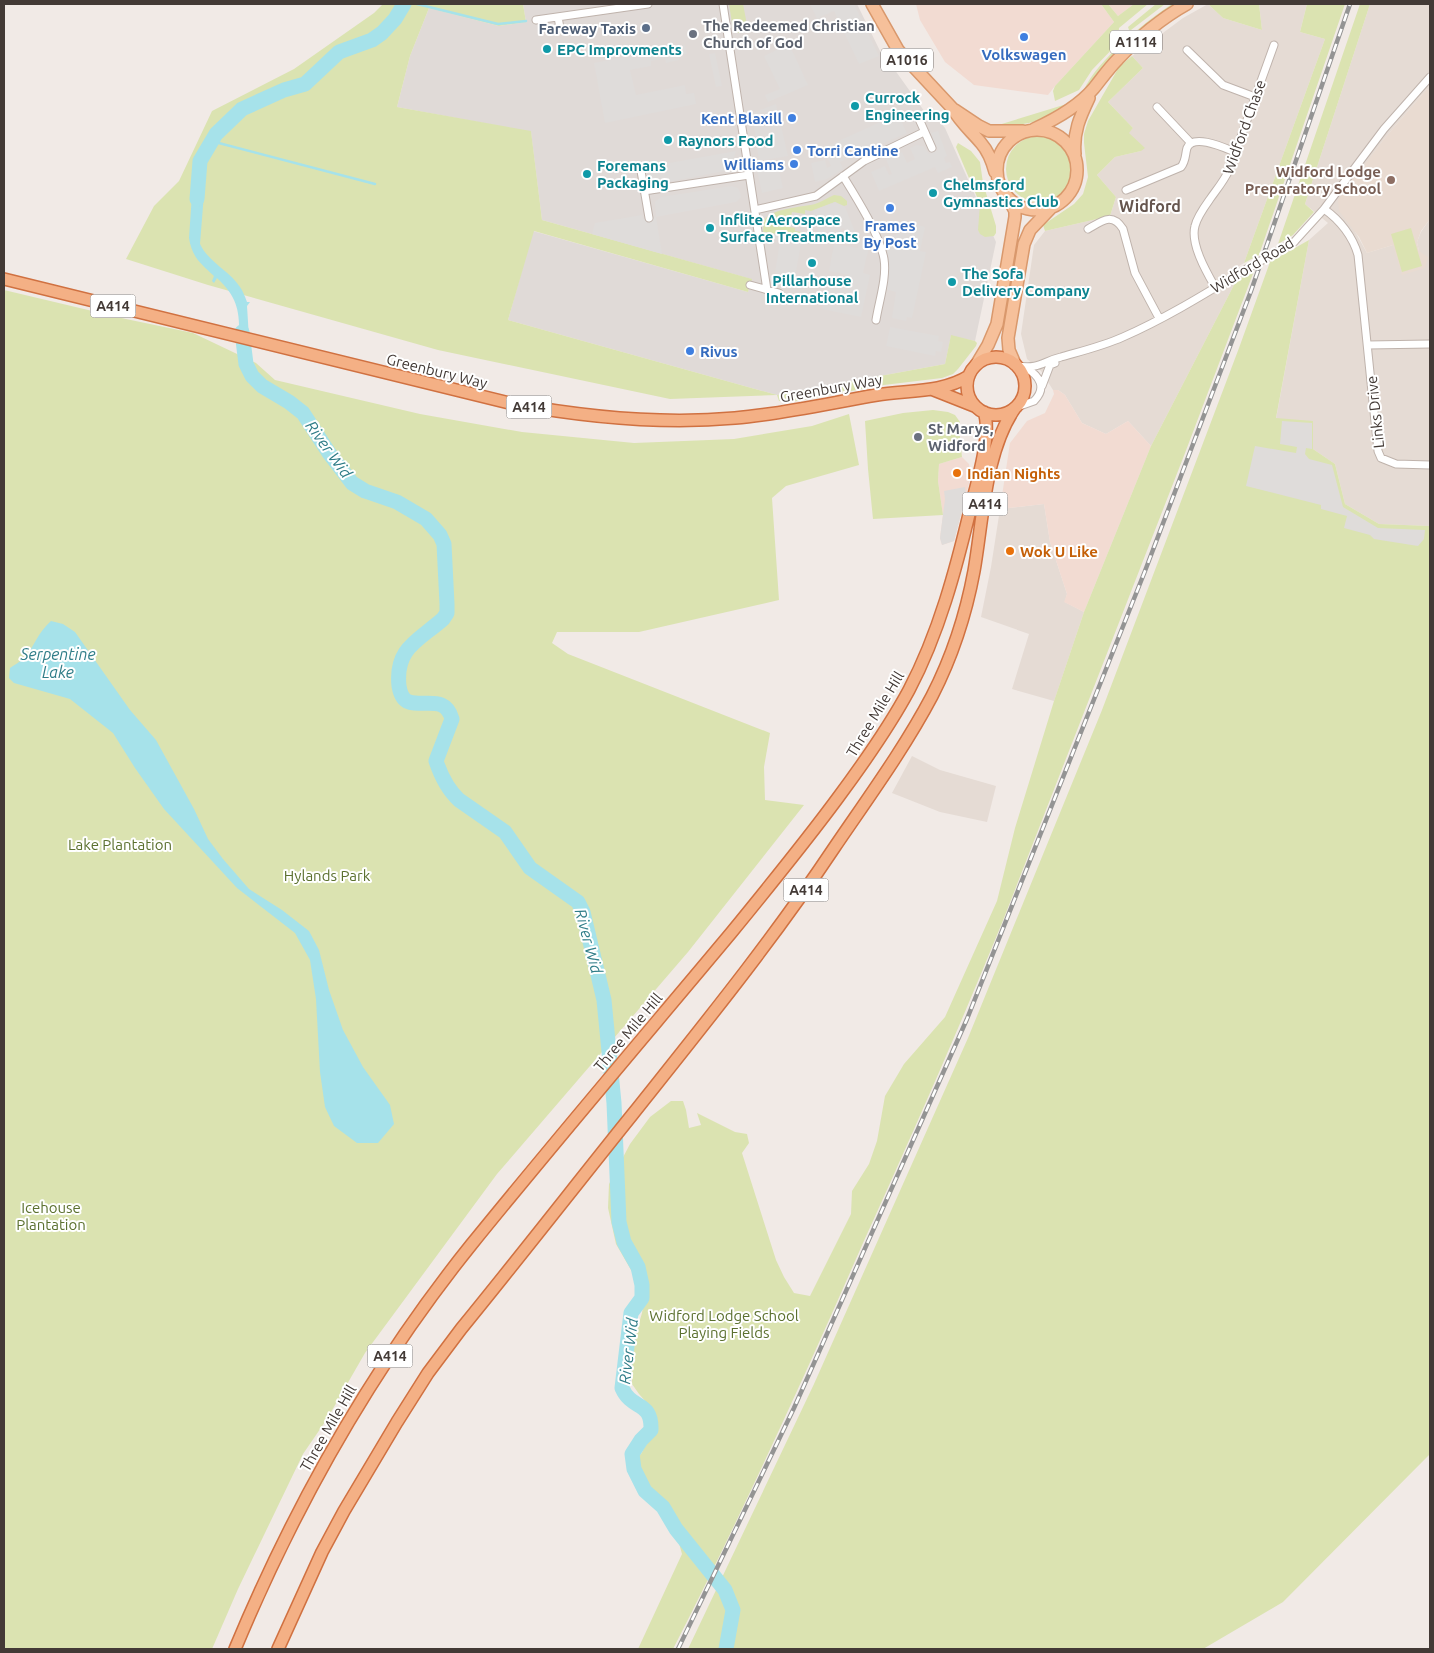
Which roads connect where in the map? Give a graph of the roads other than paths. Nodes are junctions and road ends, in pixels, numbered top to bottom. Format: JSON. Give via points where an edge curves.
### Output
{"nodes":[{"id":1,"x":648,"y":4,"type":"edge"},
{"id":2,"x":723,"y":4,"type":"edge"},
{"id":3,"x":872,"y":4,"type":"edge"},
{"id":4,"x":1187,"y":4,"type":"edge"},
{"id":5,"x":558,"y":17,"type":"junction"},
{"id":6,"x":536,"y":20,"type":"dead end"},
{"id":7,"x":560,"y":28,"type":"dead end"},
{"id":8,"x":1274,"y":45,"type":"dead end"},
{"id":9,"x":1187,"y":50,"type":"dead end"},
{"id":10,"x":1430,"y":77,"type":"edge"},
{"id":11,"x":1093,"y":89,"type":"junction"},
{"id":12,"x":1255,"y":97,"type":"junction"},
{"id":13,"x":1157,"y":107,"type":"dead end"},
{"id":14,"x":953,"y":109,"type":"junction"},
{"id":15,"x":919,"y":119,"type":"dead end"},
{"id":16,"x":1030,"y":130,"type":"junction"},
{"id":17,"x":924,"y":132,"type":"junction"},
{"id":18,"x":1191,"y":143,"type":"junction"},
{"id":19,"x":932,"y":148,"type":"dead end"},
{"id":20,"x":1235,"y":152,"type":"junction"},
{"id":21,"x":1075,"y":156,"type":"junction"},
{"id":22,"x":640,"y":171,"type":"dead end"},
{"id":23,"x":749,"y":174,"type":"junction"},
{"id":24,"x":843,"y":176,"type":"junction"},
{"id":25,"x":998,"y":178,"type":"junction"},
{"id":26,"x":1126,"y":190,"type":"dead end"},
{"id":27,"x":644,"y":191,"type":"junction"},
{"id":28,"x":1005,"y":194,"type":"junction"},
{"id":29,"x":1052,"y":207,"type":"junction"},
{"id":30,"x":1324,"y":209,"type":"junction"},
{"id":31,"x":755,"y":210,"type":"junction"},
{"id":32,"x":649,"y":218,"type":"dead end"},
{"id":33,"x":1088,"y":229,"type":"dead end"},
{"id":34,"x":4,"y":279,"type":"edge"},
{"id":35,"x":750,"y":285,"type":"dead end"},
{"id":36,"x":1216,"y":288,"type":"junction"},
{"id":37,"x":767,"y":290,"type":"junction"},
{"id":38,"x":779,"y":293,"type":"dead end"},
{"id":39,"x":1159,"y":318,"type":"junction"},
{"id":40,"x":876,"y":320,"type":"dead end"},
{"id":41,"x":1430,"y":344,"type":"edge"},
{"id":42,"x":1368,"y":345,"type":"junction"},
{"id":43,"x":1071,"y":355,"type":"junction"},
{"id":44,"x":976,"y":365,"type":"junction"},
{"id":45,"x":1019,"y":365,"type":"junction"},
{"id":46,"x":969,"y":376,"type":"junction"},
{"id":47,"x":1042,"y":386,"type":"junction"},
{"id":48,"x":931,"y":389,"type":"junction"},
{"id":49,"x":1016,"y":407,"type":"junction"},
{"id":50,"x":980,"y":410,"type":"junction"},
{"id":51,"x":1430,"y":465,"type":"edge"},
{"id":52,"x":235,"y":1649,"type":"edge"},
{"id":53,"x":278,"y":1649,"type":"edge"}],
"edges":[{"from":1,"to":5,"type":"street"},
{"from":2,"to":23,"type":"street"},
{"from":3,"to":14,"type":"main road","number":"A1016","via":[[898,50]]},
{"from":4,"to":11,"type":"main road","number":"A1114","via":[[1132,46]]},
{"from":5,"to":6,"type":"street"},
{"from":5,"to":7,"type":"street"},
{"from":8,"to":12,"type":"street","name":"Widford Chase"},
{"from":9,"to":12,"type":"street","via":[[1223,86]]},
{"from":10,"to":30,"type":"street","name":"Widford Road","via":[[1384,129]]},
{"from":11,"to":16,"type":"main road","number":"A1114","via":[[1063,115]]},
{"from":11,"to":21,"type":"main road","number":"A1114","via":[[1077,124]]},
{"from":12,"to":20,"type":"street","name":"Widford Chase"},
{"from":13,"to":18,"type":"street"},
{"from":14,"to":16,"type":"main road","number":"A1016","via":[[990,131]]},
{"from":14,"to":25,"type":"main road","number":"A1016","via":[[988,153]]},
{"from":15,"to":17,"type":"street"},
{"from":16,"to":21,"type":"main road","via":[[1048,131],[1059,136]]},
{"from":16,"to":25,"type":"main road","number":"A1114","via":[[1010,139],[1003,149],[997,163]]},
{"from":17,"to":19,"type":"street"},
{"from":17,"to":24,"type":"street","via":[[864,160]]},
{"from":18,"to":20,"type":"street","via":[[1209,143]]},
{"from":18,"to":26,"type":"street","via":[[1181,167]]},
{"from":20,"to":36,"type":"street","name":"Widford Chase","via":[[1224,182],[1194,227],[1199,255]]},
{"from":21,"to":29,"type":"main road","number":"A1114","via":[[1074,185],[1065,199]]},
{"from":22,"to":27,"type":"street"},
{"from":23,"to":27,"type":"street"},
{"from":23,"to":31,"type":"street"},
{"from":24,"to":31,"type":"street","via":[[816,196]]},
{"from":24,"to":40,"type":"street","via":[[880,245],[884,260]]},
{"from":25,"to":28,"type":"main road"},
{"from":27,"to":32,"type":"street"},
{"from":28,"to":29,"type":"main road","via":[[1027,209]]},
{"from":28,"to":44,"type":"main road","via":[[1015,217],[1001,308],[988,345]]},
{"from":29,"to":45,"type":"main road","number":"A1114","via":[[1030,230],[1024,244],[1008,338],[1009,350]]},
{"from":30,"to":36,"type":"street","name":"Widford Road","bridge":true,"via":[[1294,242]]},
{"from":30,"to":42,"type":"street","name":"Links Drive","via":[[1344,228],[1356,246]]},
{"from":31,"to":37,"type":"street"},
{"from":33,"to":39,"type":"street","via":[[1106,219],[1117,221],[1124,229],[1135,273]]},
{"from":34,"to":48,"type":"highway","name":"Greenbury Way","number":"A414","via":[[509,404],[557,412],[619,419],[682,421],[735,418],[794,411],[893,392]]},
{"from":35,"to":37,"type":"street"},
{"from":36,"to":39,"type":"street","name":"Widford Road"},
{"from":37,"to":38,"type":"street"},
{"from":39,"to":43,"type":"street","name":"Widford Road","via":[[1122,338]]},
{"from":41,"to":42,"type":"street"},
{"from":42,"to":51,"type":"street","name":"Links Drive","via":[[1376,443],[1381,458],[1396,464]]},
{"from":43,"to":45,"type":"street","name":"Widford Road","via":[[1036,367]]},
{"from":43,"to":47,"type":"street","name":"Widford Road","via":[[1050,366]]},
{"from":44,"to":45,"type":"highway","via":[[994,357]]},
{"from":44,"to":46,"type":"highway"},
{"from":45,"to":47,"type":"street","via":[[1035,374]]},
{"from":45,"to":49,"type":"highway","number":"A414","via":[[1025,385],[1022,399]]},
{"from":46,"to":48,"type":"highway","name":"Greenbury Way","number":"A414"},
{"from":46,"to":50,"type":"highway","number":"A414","via":[[970,399]]},
{"from":47,"to":49,"type":"street","name":"Widford Road","via":[[1034,401]]},
{"from":48,"to":50,"type":"highway","name":"Greenbury Way","number":"A414"},
{"from":49,"to":50,"type":"highway","number":"A414","via":[[1003,414],[991,415]]},
{"from":49,"to":53,"type":"highway","number":"A414","via":[[993,458],[964,615],[932,695],[892,764],[745,974],[428,1373],[344,1511]]},
{"from":50,"to":52,"type":"highway","name":"Three Mile Hill","number":"A414","via":[[987,425],[986,438],[964,536],[929,647],[896,713],[825,815],[457,1262],[399,1341],[319,1473]]}]}
